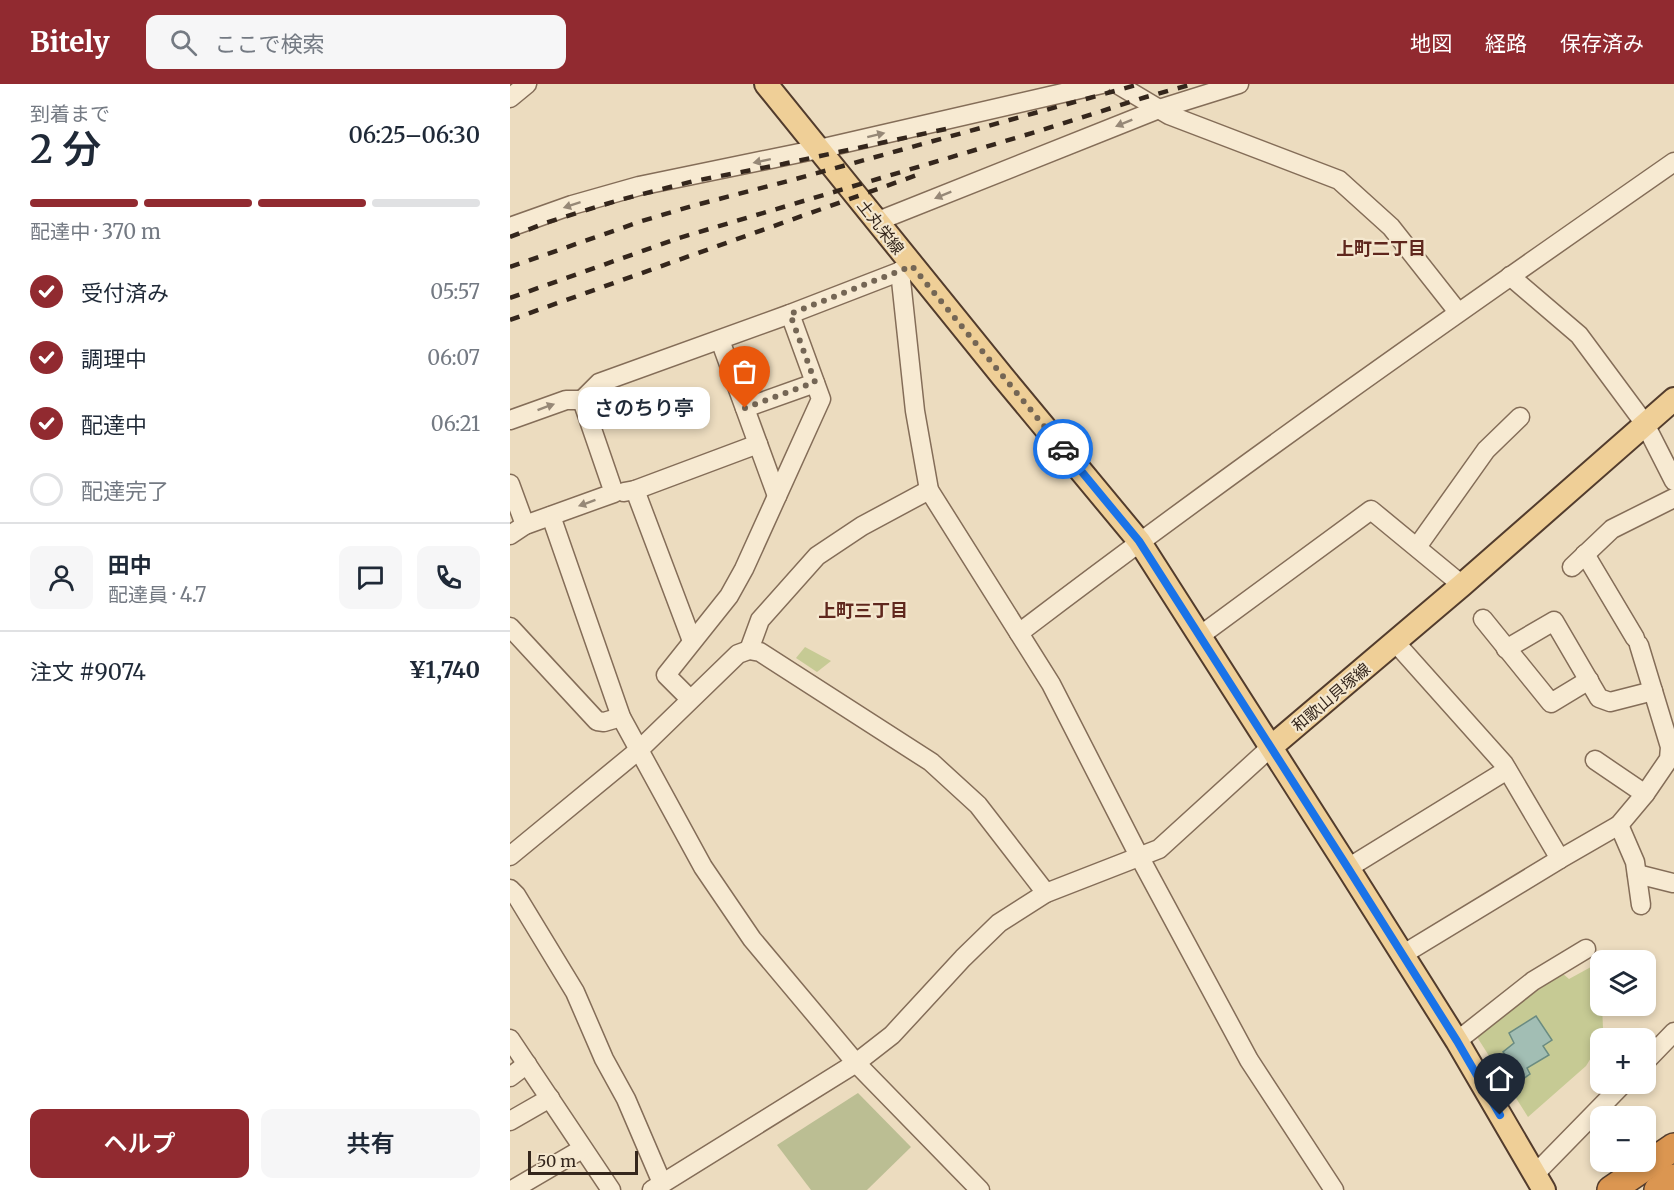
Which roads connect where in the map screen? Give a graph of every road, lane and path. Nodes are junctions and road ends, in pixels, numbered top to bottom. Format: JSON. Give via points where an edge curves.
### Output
{"nodes":[{"id":1,"x":527,"y":84,"type":"edge"},
{"id":2,"x":766,"y":84,"type":"edge"},
{"id":3,"x":1039,"y":84,"type":"edge"},
{"id":4,"x":1102,"y":84,"type":"edge"},
{"id":5,"x":1117,"y":84,"type":"edge"},
{"id":6,"x":1239,"y":84,"type":"edge"},
{"id":7,"x":510,"y":98,"type":"edge"},
{"id":8,"x":1010,"y":105,"type":"junction"},
{"id":9,"x":1160,"y":109,"type":"junction"},
{"id":10,"x":819,"y":149,"type":"junction"},
{"id":11,"x":1674,"y":162,"type":"edge"},
{"id":12,"x":878,"y":221,"type":"junction"},
{"id":13,"x":510,"y":227,"type":"edge"},
{"id":14,"x":906,"y":269,"type":"junction"},
{"id":15,"x":1510,"y":276,"type":"junction"},
{"id":16,"x":1458,"y":312,"type":"junction"},
{"id":17,"x":790,"y":314,"type":"junction"},
{"id":18,"x":720,"y":340,"type":"junction"},
{"id":19,"x":815,"y":382,"type":"junction"},
{"id":20,"x":1674,"y":399,"type":"edge"},
{"id":21,"x":582,"y":400,"type":"junction"},
{"id":22,"x":745,"y":408,"type":"junction"},
{"id":23,"x":1520,"y":417,"type":"dead end"},
{"id":24,"x":510,"y":420,"type":"edge"},
{"id":25,"x":1645,"y":424,"type":"junction"},
{"id":26,"x":758,"y":444,"type":"junction"},
{"id":27,"x":1674,"y":481,"type":"edge"},
{"id":28,"x":510,"y":484,"type":"edge"},
{"id":29,"x":635,"y":490,"type":"junction"},
{"id":30,"x":929,"y":490,"type":"junction"},
{"id":31,"x":614,"y":493,"type":"junction"},
{"id":32,"x":777,"y":496,"type":"junction"},
{"id":33,"x":1674,"y":498,"type":"edge"},
{"id":34,"x":551,"y":516,"type":"junction"},
{"id":35,"x":518,"y":530,"type":"edge"},
{"id":36,"x":1139,"y":541,"type":"junction"},
{"id":37,"x":1417,"y":547,"type":"junction"},
{"id":38,"x":1462,"y":585,"type":"junction"},
{"id":39,"x":1483,"y":619,"type":"dead end"},
{"id":40,"x":510,"y":627,"type":"edge"},
{"id":41,"x":1018,"y":633,"type":"junction"},
{"id":42,"x":1201,"y":635,"type":"junction"},
{"id":43,"x":692,"y":641,"type":"junction"},
{"id":44,"x":1395,"y":642,"type":"junction"},
{"id":45,"x":1506,"y":649,"type":"junction"},
{"id":46,"x":749,"y":650,"type":"junction"},
{"id":47,"x":1588,"y":681,"type":"junction"},
{"id":48,"x":1653,"y":691,"type":"junction"},
{"id":49,"x":690,"y":699,"type":"junction"},
{"id":50,"x":621,"y":717,"type":"junction"},
{"id":51,"x":1271,"y":747,"type":"junction"},
{"id":52,"x":640,"y":749,"type":"junction"},
{"id":53,"x":1595,"y":760,"type":"dead end"},
{"id":54,"x":1507,"y":770,"type":"junction"},
{"id":55,"x":1645,"y":794,"type":"junction"},
{"id":56,"x":1619,"y":825,"type":"junction"},
{"id":57,"x":510,"y":856,"type":"edge"},
{"id":58,"x":1139,"y":856,"type":"junction"},
{"id":59,"x":1560,"y":859,"type":"junction"},
{"id":60,"x":1348,"y":868,"type":"junction"},
{"id":61,"x":1637,"y":874,"type":"junction"},
{"id":62,"x":1673,"y":883,"type":"edge"},
{"id":63,"x":510,"y":889,"type":"edge"},
{"id":64,"x":1046,"y":893,"type":"junction"},
{"id":65,"x":1641,"y":905,"type":"dead end"},
{"id":66,"x":1586,"y":949,"type":"dead end"},
{"id":67,"x":1402,"y":955,"type":"junction"},
{"id":68,"x":1674,"y":1032,"type":"edge"},
{"id":69,"x":510,"y":1039,"type":"edge"},
{"id":70,"x":1457,"y":1041,"type":"junction"},
{"id":71,"x":1656,"y":1051,"type":"edge"},
{"id":72,"x":527,"y":1064,"type":"junction"},
{"id":73,"x":856,"y":1064,"type":"junction"},
{"id":74,"x":510,"y":1077,"type":"edge"},
{"id":75,"x":1615,"y":1094,"type":"edge"},
{"id":76,"x":550,"y":1098,"type":"junction"},
{"id":77,"x":510,"y":1121,"type":"edge"},
{"id":78,"x":1674,"y":1147,"type":"edge"},
{"id":79,"x":582,"y":1149,"type":"junction"},
{"id":80,"x":1674,"y":1178,"type":"edge"},
{"id":81,"x":1539,"y":1182,"type":"edge"},
{"id":82,"x":657,"y":1187,"type":"edge"},
{"id":83,"x":512,"y":1190,"type":"edge"},
{"id":84,"x":611,"y":1190,"type":"edge"},
{"id":85,"x":980,"y":1190,"type":"edge"},
{"id":86,"x":1334,"y":1190,"type":"edge"},
{"id":87,"x":1611,"y":1190,"type":"edge"},
{"id":88,"x":1658,"y":1190,"type":"edge"}],
"edges":[{"from":1,"to":7,"type":"street"},
{"from":2,"to":10,"type":"main road","name":"土丸栄線"},
{"from":3,"to":8,"type":"street"},
{"from":4,"to":8,"type":"street"},
{"from":5,"to":9,"type":"street"},
{"from":6,"to":9,"type":"street"},
{"from":10,"to":8,"type":"street","one_way":true},
{"from":9,"to":12,"type":"street","one_way":true},
{"from":9,"to":16,"type":"street","via":[[1339,180],[1391,226]]},
{"from":10,"to":12,"type":"main road","name":"土丸栄線"},
{"from":10,"to":13,"type":"street","one_way":true,"via":[[639,186]]},
{"from":11,"to":15,"type":"street"},
{"from":12,"to":14,"type":"main road","name":"土丸栄線"},
{"from":14,"to":17,"type":"street"},
{"from":14,"to":30,"type":"street","via":[[915,411]]},
{"from":14,"to":36,"type":"main road","name":"土丸栄線"},
{"from":15,"to":16,"type":"street"},
{"from":15,"to":25,"type":"street","via":[[1579,335]]},
{"from":16,"to":36,"type":"street"},
{"from":17,"to":18,"type":"street"},
{"from":17,"to":19,"type":"street"},
{"from":18,"to":21,"type":"street","via":[[599,383]]},
{"from":18,"to":22,"type":"street"},
{"from":19,"to":22,"type":"street"},
{"from":19,"to":32,"type":"street","via":[[821,399]]},
{"from":20,"to":25,"type":"main road","name":"和歌山貝塚線"},
{"from":24,"to":21,"type":"street","one_way":true,"via":[[566,400]]},
{"from":21,"to":31,"type":"street"},
{"from":22,"to":26,"type":"street"},
{"from":23,"to":37,"type":"street","via":[[1486,450]]},
{"from":25,"to":27,"type":"street"},
{"from":25,"to":38,"type":"main road","name":"和歌山貝塚線"},
{"from":26,"to":29,"type":"street"},
{"from":26,"to":32,"type":"street"},
{"from":28,"to":35,"type":"street"},
{"from":29,"to":31,"type":"street"},
{"from":29,"to":43,"type":"street"},
{"from":30,"to":41,"type":"street"},
{"from":30,"to":46,"type":"street","via":[[817,556],[760,620]]},
{"from":31,"to":34,"type":"street","one_way":true},
{"from":32,"to":43,"type":"street","via":[[729,596]]},
{"from":33,"to":48,"type":"street","via":[[1612,529],[1578,560],[1637,641]]},
{"from":34,"to":35,"type":"street"},
{"from":34,"to":50,"type":"street"},
{"from":36,"to":41,"type":"street"},
{"from":36,"to":42,"type":"main road","name":"土丸栄線"},
{"from":37,"to":38,"type":"street"},
{"from":37,"to":42,"type":"street","via":[[1371,510]]},
{"from":38,"to":44,"type":"main road","name":"和歌山貝塚線"},
{"from":39,"to":45,"type":"street"},
{"from":40,"to":50,"type":"street","via":[[597,721]]},
{"from":41,"to":58,"type":"street","via":[[1051,684]]},
{"from":42,"to":51,"type":"main road","name":"土丸栄線"},
{"from":43,"to":49,"type":"street","via":[[666,675]]},
{"from":44,"to":51,"type":"main road","name":"和歌山貝塚線"},
{"from":44,"to":54,"type":"street"},
{"from":45,"to":47,"type":"street","via":[[1551,703]]},
{"from":45,"to":47,"type":"street","via":[[1554,621]]},
{"from":46,"to":49,"type":"street","via":[[738,654]]},
{"from":46,"to":64,"type":"street","via":[[760,651],[931,762],[978,805]]},
{"from":47,"to":48,"type":"street","via":[[1599,698],[1610,702]]},
{"from":48,"to":55,"type":"street","via":[[1670,747],[1669,759]]},
{"from":49,"to":52,"type":"street"},
{"from":50,"to":52,"type":"street"},
{"from":51,"to":58,"type":"street","via":[[1160,849]]},
{"from":51,"to":60,"type":"main road"},
{"from":52,"to":57,"type":"street"},
{"from":52,"to":73,"type":"street","via":[[703,867],[752,939]]},
{"from":53,"to":55,"type":"street"},
{"from":54,"to":59,"type":"street"},
{"from":54,"to":60,"type":"street"},
{"from":55,"to":56,"type":"street"},
{"from":56,"to":59,"type":"street"},
{"from":56,"to":61,"type":"street"},
{"from":58,"to":64,"type":"street"},
{"from":58,"to":86,"type":"street","via":[[1249,1060]]},
{"from":59,"to":67,"type":"street"},
{"from":60,"to":67,"type":"main road"},
{"from":61,"to":62,"type":"street"},
{"from":61,"to":65,"type":"street"},
{"from":63,"to":82,"type":"street","via":[[575,993],[626,1099]]},
{"from":64,"to":73,"type":"street","via":[[999,923],[892,1035]]},
{"from":66,"to":70,"type":"street","via":[[1533,981]]},
{"from":67,"to":70,"type":"main road"},
{"from":68,"to":71,"type":"street"},
{"from":69,"to":72,"type":"street"},
{"from":70,"to":81,"type":"main road"},
{"from":72,"to":74,"type":"street"},
{"from":72,"to":76,"type":"street"},
{"from":73,"to":82,"type":"street"},
{"from":73,"to":85,"type":"street"},
{"from":75,"to":81,"type":"street"},
{"from":76,"to":77,"type":"street"},
{"from":76,"to":79,"type":"street"},
{"from":78,"to":87,"type":"highway"},
{"from":79,"to":83,"type":"street"},
{"from":79,"to":84,"type":"street"},
{"from":80,"to":88,"type":"highway"}]}
